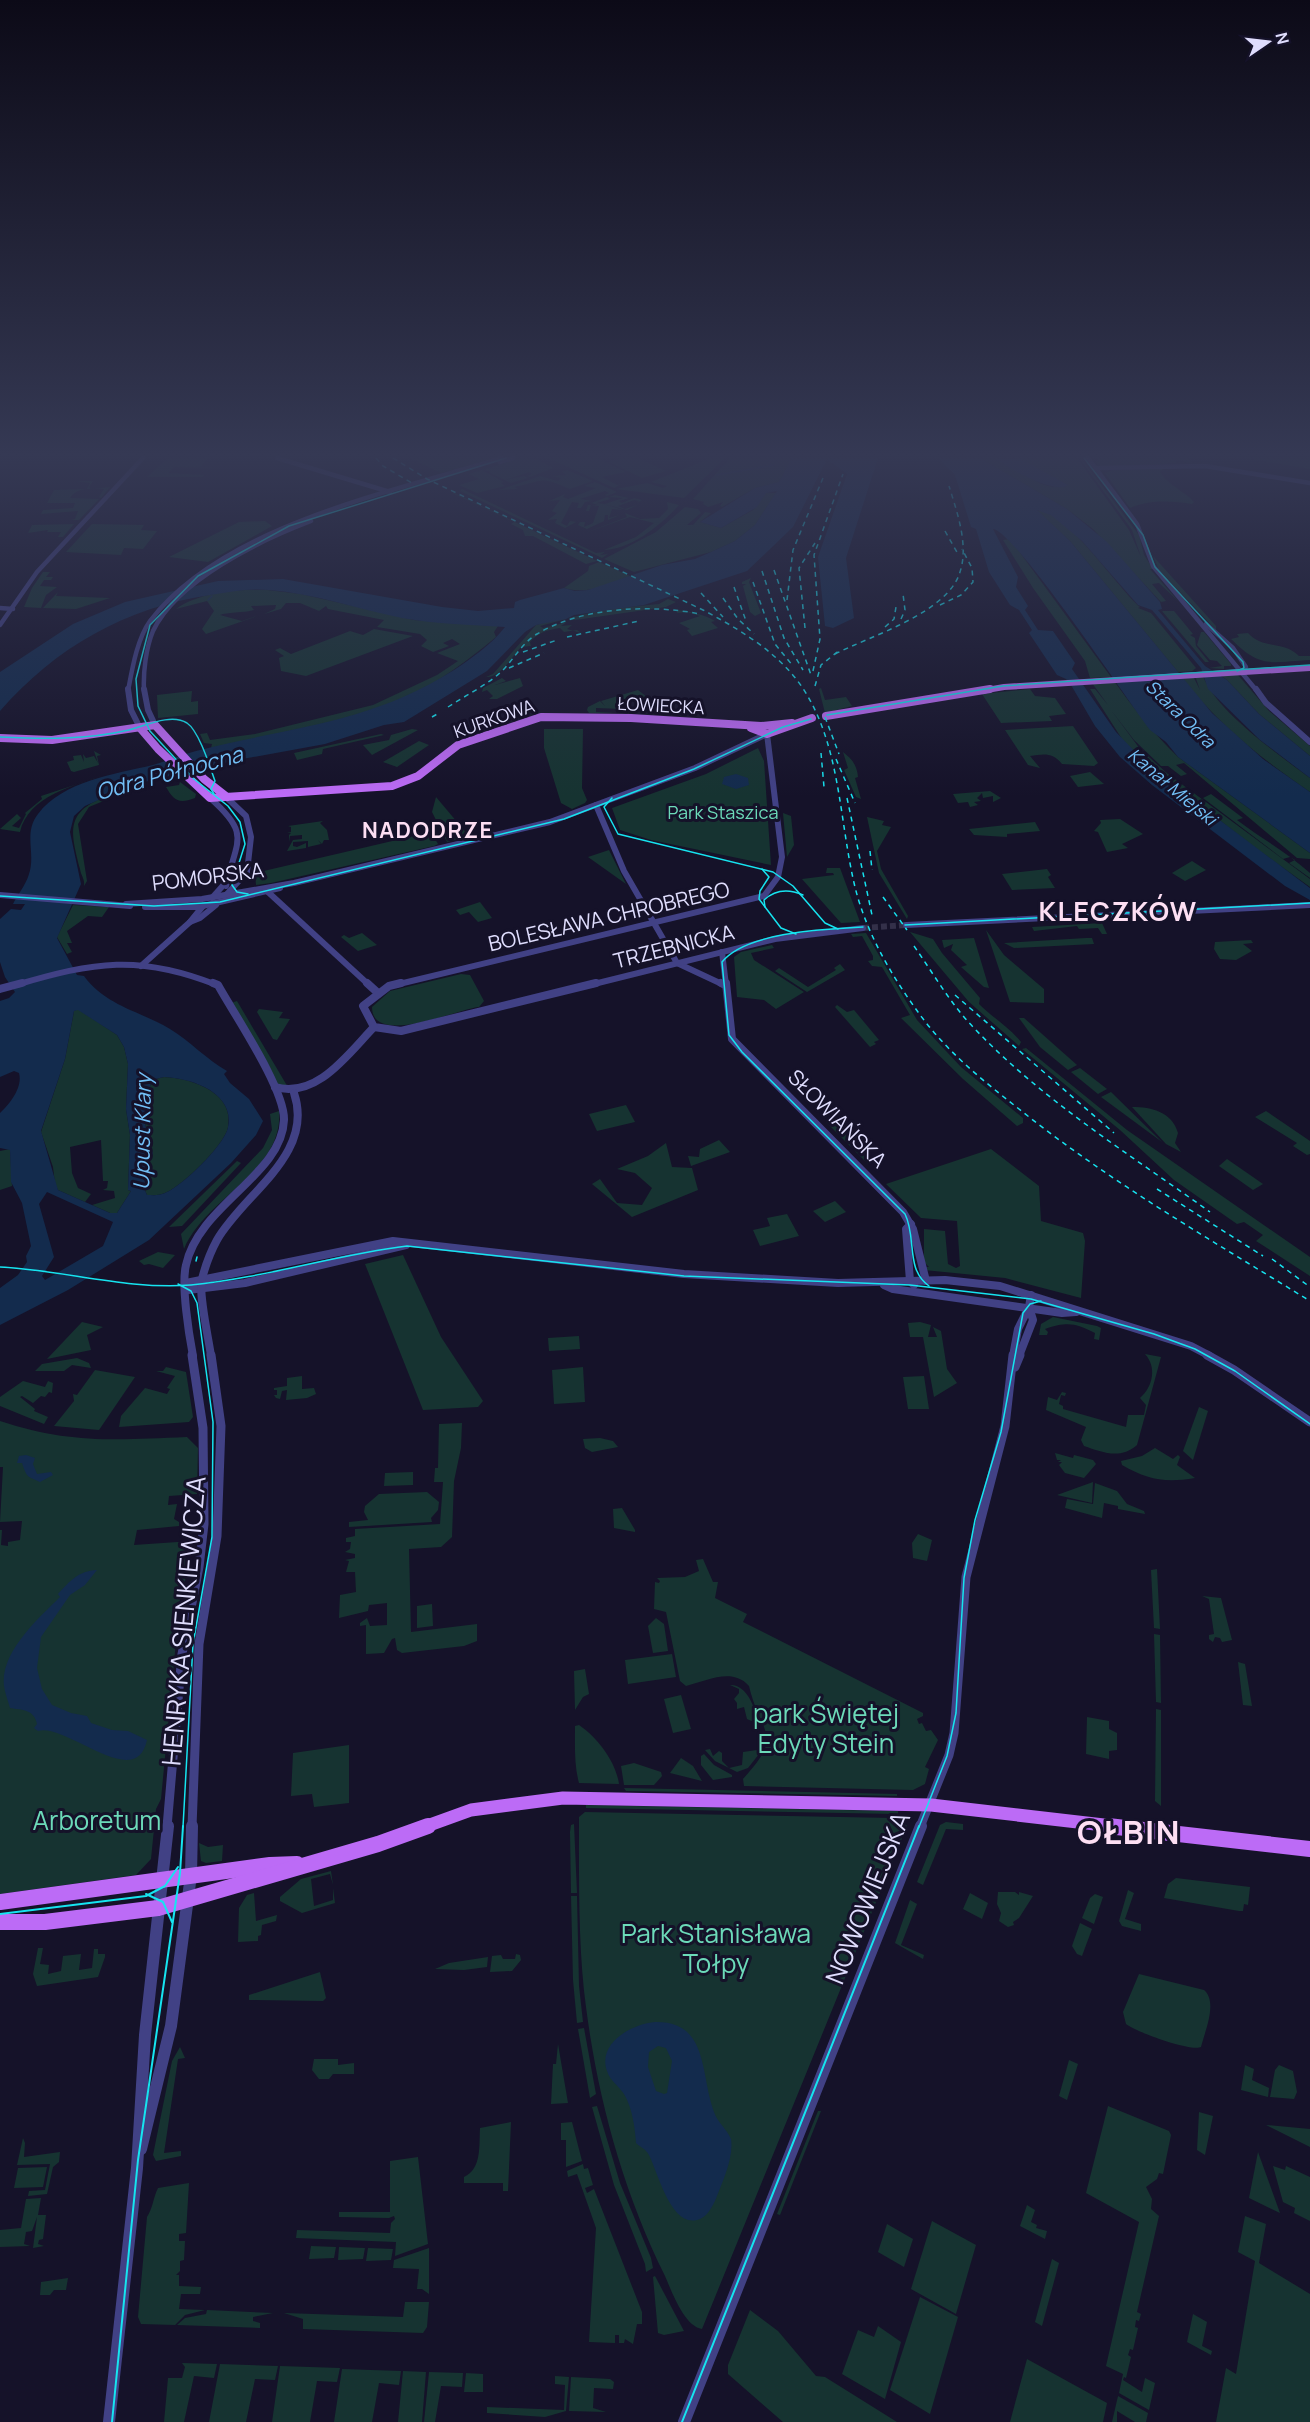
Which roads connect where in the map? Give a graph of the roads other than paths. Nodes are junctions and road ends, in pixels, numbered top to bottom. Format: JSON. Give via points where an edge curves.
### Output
{"nodes":[{"id":1,"x":38,"y":571,"type":"edge"},
{"id":2,"x":203,"y":571,"type":"edge"},
{"id":3,"x":215,"y":571,"type":"edge"},
{"id":4,"x":1158,"y":571,"type":"edge"},
{"id":5,"x":0,"y":608,"type":"edge"},
{"id":6,"x":13,"y":609,"type":"junction"},
{"id":7,"x":0,"y":625,"type":"edge"},
{"id":8,"x":152,"y":635,"type":"junction"},
{"id":9,"x":142,"y":636,"type":"junction"},
{"id":10,"x":1310,"y":663,"type":"edge"},
{"id":11,"x":1241,"y":668,"type":"junction"},
{"id":12,"x":1310,"y":668,"type":"edge"},
{"id":13,"x":143,"y":685,"type":"junction"},
{"id":14,"x":129,"y":686,"type":"junction"},
{"id":15,"x":826,"y":716,"type":"dead end"},
{"id":16,"x":578,"y":717,"type":"joint"},
{"id":17,"x":812,"y":718,"type":"dead end"},
{"id":18,"x":135,"y":719,"type":"junction"},
{"id":19,"x":792,"y":723,"type":"junction"},
{"id":20,"x":155,"y":725,"type":"junction"},
{"id":21,"x":746,"y":725,"type":"junction"},
{"id":22,"x":140,"y":728,"type":"junction"},
{"id":23,"x":123,"y":729,"type":"junction"},
{"id":24,"x":763,"y":732,"type":"junction"},
{"id":25,"x":0,"y":738,"type":"edge"},
{"id":26,"x":52,"y":740,"type":"junction"},
{"id":27,"x":1310,"y":742,"type":"edge"},
{"id":28,"x":287,"y":793,"type":"junction"},
{"id":29,"x":225,"y":796,"type":"junction"},
{"id":30,"x":248,"y":797,"type":"junction"},
{"id":31,"x":210,"y":798,"type":"junction"},
{"id":32,"x":596,"y":805,"type":"junction"},
{"id":33,"x":238,"y":807,"type":"junction"},
{"id":34,"x":227,"y":881,"type":"junction"},
{"id":35,"x":240,"y":882,"type":"junction"},
{"id":36,"x":294,"y":883,"type":"junction"},
{"id":37,"x":253,"y":889,"type":"junction"},
{"id":38,"x":268,"y":892,"type":"junction"},
{"id":39,"x":227,"y":894,"type":"junction"},
{"id":40,"x":0,"y":895,"type":"edge"},
{"id":41,"x":212,"y":897,"type":"junction"},
{"id":42,"x":241,"y":899,"type":"junction"},
{"id":43,"x":126,"y":904,"type":"junction"},
{"id":44,"x":216,"y":905,"type":"junction"},
{"id":45,"x":1310,"y":905,"type":"edge"},
{"id":46,"x":202,"y":907,"type":"junction"},
{"id":47,"x":181,"y":909,"type":"junction"},
{"id":48,"x":192,"y":920,"type":"junction"},
{"id":49,"x":653,"y":923,"type":"junction"},
{"id":50,"x":906,"y":925,"type":"tunnel mouth"},
{"id":51,"x":864,"y":928,"type":"tunnel mouth"},
{"id":52,"x":722,"y":952,"type":"junction"},
{"id":53,"x":677,"y":963,"type":"junction"},
{"id":54,"x":141,"y":966,"type":"junction"},
{"id":55,"x":725,"y":985,"type":"junction"},
{"id":56,"x":0,"y":989,"type":"edge"},
{"id":57,"x":378,"y":993,"type":"junction"},
{"id":58,"x":374,"y":1027,"type":"junction"},
{"id":59,"x":275,"y":1088,"type":"junction"},
{"id":60,"x":294,"y":1092,"type":"junction"},
{"id":61,"x":912,"y":1224,"type":"junction"},
{"id":62,"x":407,"y":1245,"type":"junction"},
{"id":63,"x":206,"y":1264,"type":"junction"},
{"id":64,"x":219,"y":1275,"type":"junction"},
{"id":65,"x":910,"y":1281,"type":"junction"},
{"id":66,"x":926,"y":1281,"type":"junction"},
{"id":67,"x":880,"y":1283,"type":"junction"},
{"id":68,"x":200,"y":1285,"type":"junction"},
{"id":69,"x":187,"y":1287,"type":"junction"},
{"id":70,"x":925,"y":1292,"type":"junction"},
{"id":71,"x":1031,"y":1294,"type":"junction"},
{"id":72,"x":1029,"y":1307,"type":"junction"},
{"id":73,"x":1080,"y":1312,"type":"junction"},
{"id":74,"x":1310,"y":1422,"type":"edge"},
{"id":75,"x":931,"y":1805,"type":"junction"},
{"id":76,"x":1310,"y":1849,"type":"edge"},
{"id":77,"x":304,"y":1864,"type":"junction"},
{"id":78,"x":191,"y":1875,"type":"junction"},
{"id":79,"x":163,"y":1879,"type":"junction"},
{"id":80,"x":188,"y":1900,"type":"junction"},
{"id":81,"x":0,"y":1902,"type":"edge"},
{"id":82,"x":158,"y":1908,"type":"junction"},
{"id":83,"x":0,"y":1922,"type":"edge"},
{"id":84,"x":137,"y":2168,"type":"junction"},
{"id":85,"x":110,"y":2422,"type":"edge"},
{"id":86,"x":684,"y":2422,"type":"edge"}],
"edges":[{"from":1,"to":6,"type":"street"},
{"from":2,"to":9,"type":"street","via":[[156,615]]},
{"from":3,"to":8,"type":"street","via":[[196,583],[164,616]]},
{"from":4,"to":11,"type":"street"},
{"from":5,"to":6,"type":"street"},
{"from":6,"to":7,"type":"street"},
{"from":8,"to":9,"type":"street"},
{"from":8,"to":13,"type":"street"},
{"from":9,"to":14,"type":"street"},
{"from":10,"to":11,"type":"main road"},
{"from":11,"to":12,"type":"main road","via":[[1257,672]]},
{"from":11,"to":15,"type":"main road","via":[[990,688]]},
{"from":11,"to":27,"type":"street","via":[[1273,711]]},
{"from":13,"to":14,"type":"street"},
{"from":13,"to":20,"type":"street","via":[[146,708]]},
{"from":14,"to":18,"type":"street"},
{"from":16,"to":21,"type":"main road","name":"ŁOWIECKA"},
{"from":16,"to":28,"type":"main road","name":"KURKOWA","via":[[541,717],[486,734],[456,746],[417,776],[392,786]]},
{"from":17,"to":19,"type":"main road"},
{"from":18,"to":22,"type":"street"},
{"from":18,"to":23,"type":"street"},
{"from":19,"to":21,"type":"main road"},
{"from":19,"to":24,"type":"main road"},
{"from":20,"to":22,"type":"main road"},
{"from":20,"to":29,"type":"main road"},
{"from":21,"to":24,"type":"main road","name":"ŁOWIECKA"},
{"from":22,"to":23,"type":"main road"},
{"from":22,"to":26,"type":"main road","via":[[130,734],[94,741]]},
{"from":22,"to":31,"type":"main road"},
{"from":23,"to":26,"type":"main road"},
{"from":24,"to":32,"type":"street","name":"POMORSKA","via":[[695,768]]},
{"from":24,"to":49,"type":"street","name":"BOLESŁAWA CHROBREGO","via":[[782,857],[777,877],[764,897]]},
{"from":25,"to":26,"type":"main road"},
{"from":28,"to":29,"type":"main road","name":"KURKOWA"},
{"from":28,"to":30,"type":"main road","name":"KURKOWA"},
{"from":29,"to":30,"type":"main road","name":"KURKOWA"},
{"from":29,"to":31,"type":"main road","name":"KURKOWA"},
{"from":29,"to":33,"type":"street"},
{"from":30,"to":33,"type":"street"},
{"from":31,"to":34,"type":"street","via":[[229,815],[238,833],[237,852]]},
{"from":32,"to":36,"type":"street","name":"POMORSKA","via":[[565,817]]},
{"from":32,"to":49,"type":"street","via":[[636,896]]},
{"from":33,"to":35,"type":"street","via":[[247,819],[252,837],[248,869]]},
{"from":34,"to":39,"type":"street"},
{"from":34,"to":41,"type":"street"},
{"from":35,"to":37,"type":"street"},
{"from":35,"to":39,"type":"street"},
{"from":36,"to":37,"type":"street","name":"POMORSKA"},
{"from":36,"to":38,"type":"street","name":"POMORSKA"},
{"from":37,"to":39,"type":"street","name":"POMORSKA"},
{"from":38,"to":42,"type":"street","name":"POMORSKA"},
{"from":38,"to":57,"type":"street"},
{"from":39,"to":41,"type":"street","name":"POMORSKA"},
{"from":39,"to":42,"type":"street"},
{"from":39,"to":44,"type":"street"},
{"from":40,"to":43,"type":"street","name":"POMORSKA"},
{"from":41,"to":43,"type":"street","name":"POMORSKA"},
{"from":41,"to":46,"type":"street"},
{"from":42,"to":44,"type":"street","name":"POMORSKA"},
{"from":43,"to":47,"type":"street","name":"POMORSKA"},
{"from":44,"to":46,"type":"street","name":"POMORSKA"},
{"from":44,"to":48,"type":"street"},
{"from":45,"to":50,"type":"street"},
{"from":46,"to":47,"type":"street","name":"POMORSKA"},
{"from":46,"to":48,"type":"street"},
{"from":47,"to":48,"type":"street"},
{"from":48,"to":54,"type":"street"},
{"from":49,"to":53,"type":"street"},
{"from":49,"to":57,"type":"street","name":"BOLESŁAWA CHROBREGO","via":[[389,986]]},
{"from":51,"to":52,"type":"street","name":"TRZEBNICKA","via":[[787,936]]},
{"from":52,"to":53,"type":"street","name":"TRZEBNICKA"},
{"from":52,"to":55,"type":"street"},
{"from":53,"to":55,"type":"street"},
{"from":53,"to":58,"type":"street","name":"TRZEBNICKA","via":[[401,1031]]},
{"from":54,"to":56,"type":"street","via":[[89,965]]},
{"from":54,"to":59,"type":"street","name":"HENRYKA SIENKIEWICZA","via":[[218,985]]},
{"from":55,"to":61,"type":"street","name":"SŁOWIAŃSKA","via":[[734,1041],[894,1201]]},
{"from":57,"to":58,"type":"street","via":[[363,1006]]},
{"from":58,"to":60,"type":"street","via":[[317,1082]]},
{"from":59,"to":60,"type":"street"},
{"from":59,"to":69,"type":"street","name":"HENRYKA SIENKIEWICZA","via":[[284,1119],[277,1146],[261,1169],[196,1236],[186,1261]]},
{"from":60,"to":63,"type":"street","via":[[299,1123],[291,1148],[217,1240]]},
{"from":61,"to":65,"type":"street","via":[[906,1229]]},
{"from":61,"to":66,"type":"street","name":"SŁOWIAŃSKA","via":[[916,1230],[918,1264]]},
{"from":62,"to":64,"type":"street","via":[[393,1241],[375,1243],[284,1265]]},
{"from":62,"to":67,"type":"street","via":[[716,1276]]},
{"from":62,"to":68,"type":"street","via":[[382,1254],[220,1288]]},
{"from":63,"to":64,"type":"street"},
{"from":63,"to":68,"type":"street"},
{"from":64,"to":68,"type":"street"},
{"from":65,"to":66,"type":"street"},
{"from":65,"to":67,"type":"street"},
{"from":65,"to":70,"type":"street"},
{"from":66,"to":71,"type":"street","via":[[1000,1286]]},
{"from":67,"to":70,"type":"street","via":[[893,1289]]},
{"from":68,"to":69,"type":"street"},
{"from":68,"to":78,"type":"street","name":"HENRYKA SIENKIEWICZA","via":[[221,1443],[216,1548],[199,1644]]},
{"from":69,"to":79,"type":"street","name":"HENRYKA SIENKIEWICZA","via":[[205,1456],[204,1524],[182,1654]]},
{"from":70,"to":72,"type":"street"},
{"from":71,"to":72,"type":"street","name":"NOWOWIEJSKA"},
{"from":71,"to":73,"type":"street"},
{"from":72,"to":73,"type":"street"},
{"from":72,"to":75,"type":"street","name":"NOWOWIEJSKA","via":[[1033,1320],[1014,1371],[978,1517],[966,1578],[954,1737]]},
{"from":73,"to":74,"type":"street","via":[[1160,1335],[1204,1353]]},
{"from":75,"to":76,"type":"main road"},
{"from":75,"to":77,"type":"main road","via":[[544,1799],[471,1810],[389,1840]]},
{"from":75,"to":86,"type":"street","name":"NOWOWIEJSKA"},
{"from":77,"to":78,"type":"main road"},
{"from":77,"to":80,"type":"main road"},
{"from":78,"to":79,"type":"main road"},
{"from":78,"to":80,"type":"street","name":"HENRYKA SIENKIEWICZA"},
{"from":79,"to":81,"type":"main road"},
{"from":79,"to":82,"type":"street","name":"HENRYKA SIENKIEWICZA"},
{"from":80,"to":82,"type":"main road"},
{"from":80,"to":84,"type":"street","name":"HENRYKA SIENKIEWICZA","via":[[171,2026]]},
{"from":82,"to":83,"type":"main road","via":[[45,1922]]},
{"from":82,"to":84,"type":"street","name":"HENRYKA SIENKIEWICZA"},
{"from":84,"to":85,"type":"street","name":"HENRYKA SIENKIEWICZA"}]}
